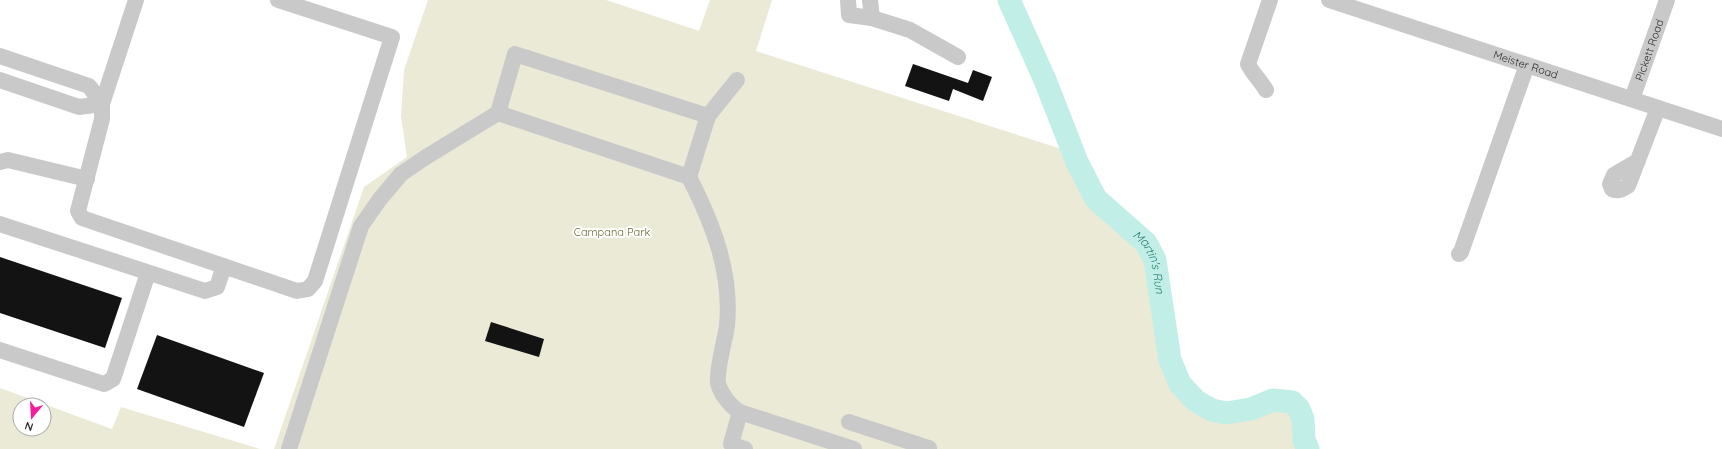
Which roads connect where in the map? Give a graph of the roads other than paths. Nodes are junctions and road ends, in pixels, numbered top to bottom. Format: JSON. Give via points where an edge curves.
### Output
{"nodes":[{"id":1,"x":136,"y":0,"type":"edge"},
{"id":2,"x":278,"y":0,"type":"edge"},
{"id":3,"x":848,"y":0,"type":"edge"},
{"id":4,"x":870,"y":0,"type":"edge"},
{"id":5,"x":1270,"y":0,"type":"edge"},
{"id":6,"x":1329,"y":0,"type":"edge"},
{"id":7,"x":1667,"y":0,"type":"edge"},
{"id":8,"x":872,"y":18,"type":"junction"},
{"id":9,"x":0,"y":56,"type":"edge"},
{"id":10,"x":958,"y":57,"type":"dead end"},
{"id":11,"x":1527,"y":65,"type":"junction"},
{"id":12,"x":0,"y":80,"type":"edge"},
{"id":13,"x":737,"y":80,"type":"dead end"},
{"id":14,"x":1266,"y":90,"type":"dead end"},
{"id":15,"x":1632,"y":99,"type":"junction"},
{"id":16,"x":102,"y":104,"type":"junction"},
{"id":17,"x":1658,"y":108,"type":"junction"},
{"id":18,"x":498,"y":113,"type":"junction"},
{"id":19,"x":708,"y":116,"type":"junction"},
{"id":20,"x":1722,"y":129,"type":"edge"},
{"id":21,"x":1638,"y":161,"type":"dead end"},
{"id":22,"x":0,"y":162,"type":"edge"},
{"id":23,"x":688,"y":178,"type":"junction"},
{"id":24,"x":87,"y":179,"type":"junction"},
{"id":25,"x":0,"y":224,"type":"edge"},
{"id":26,"x":1459,"y":254,"type":"dead end"},
{"id":27,"x":224,"y":266,"type":"junction"},
{"id":28,"x":148,"y":273,"type":"junction"},
{"id":29,"x":0,"y":350,"type":"edge"},
{"id":30,"x":740,"y":412,"type":"junction"},
{"id":31,"x":849,"y":422,"type":"dead end"},
{"id":32,"x":931,"y":447,"type":"edge"},
{"id":33,"x":289,"y":449,"type":"edge"},
{"id":34,"x":745,"y":449,"type":"edge"},
{"id":35,"x":854,"y":449,"type":"edge"}],
"edges":[{"from":1,"to":16,"type":"street"},
{"from":2,"to":27,"type":"street","via":[[392,38],[314,281],[308,290],[297,291]]},
{"from":3,"to":8,"type":"street","via":[[849,15]]},
{"from":4,"to":8,"type":"street"},
{"from":5,"to":14,"type":"street","via":[[1248,64]]},
{"from":6,"to":11,"type":"street","name":"Meister Road"},
{"from":7,"to":15,"type":"street","name":"Pickett Road"},
{"from":8,"to":10,"type":"street","via":[[910,30]]},
{"from":9,"to":16,"type":"street","via":[[89,86]]},
{"from":11,"to":15,"type":"street","name":"Meister Road"},
{"from":11,"to":26,"type":"street"},
{"from":12,"to":16,"type":"street","via":[[80,107]]},
{"from":13,"to":19,"type":"street"},
{"from":15,"to":17,"type":"street","name":"Meister Road"},
{"from":16,"to":24,"type":"street","via":[[102,119]]},
{"from":17,"to":20,"type":"street","name":"Meister Road"},
{"from":17,"to":21,"type":"street"},
{"from":18,"to":19,"type":"street","via":[[515,54]]},
{"from":18,"to":23,"type":"street"},
{"from":18,"to":33,"type":"street","via":[[402,174],[361,226]]},
{"from":19,"to":23,"type":"street"},
{"from":22,"to":24,"type":"street","via":[[8,160]]},
{"from":23,"to":30,"type":"street","via":[[708,216],[726,273],[727,326],[718,383],[731,406]]},
{"from":24,"to":27,"type":"street","via":[[78,211],[82,218]]},
{"from":25,"to":28,"type":"street"},
{"from":27,"to":28,"type":"street","via":[[217,286],[205,291]]},
{"from":28,"to":29,"type":"street","via":[[113,379],[104,384]]},
{"from":30,"to":34,"type":"street","via":[[731,444]]},
{"from":30,"to":35,"type":"street"},
{"from":31,"to":32,"type":"street"}]}
